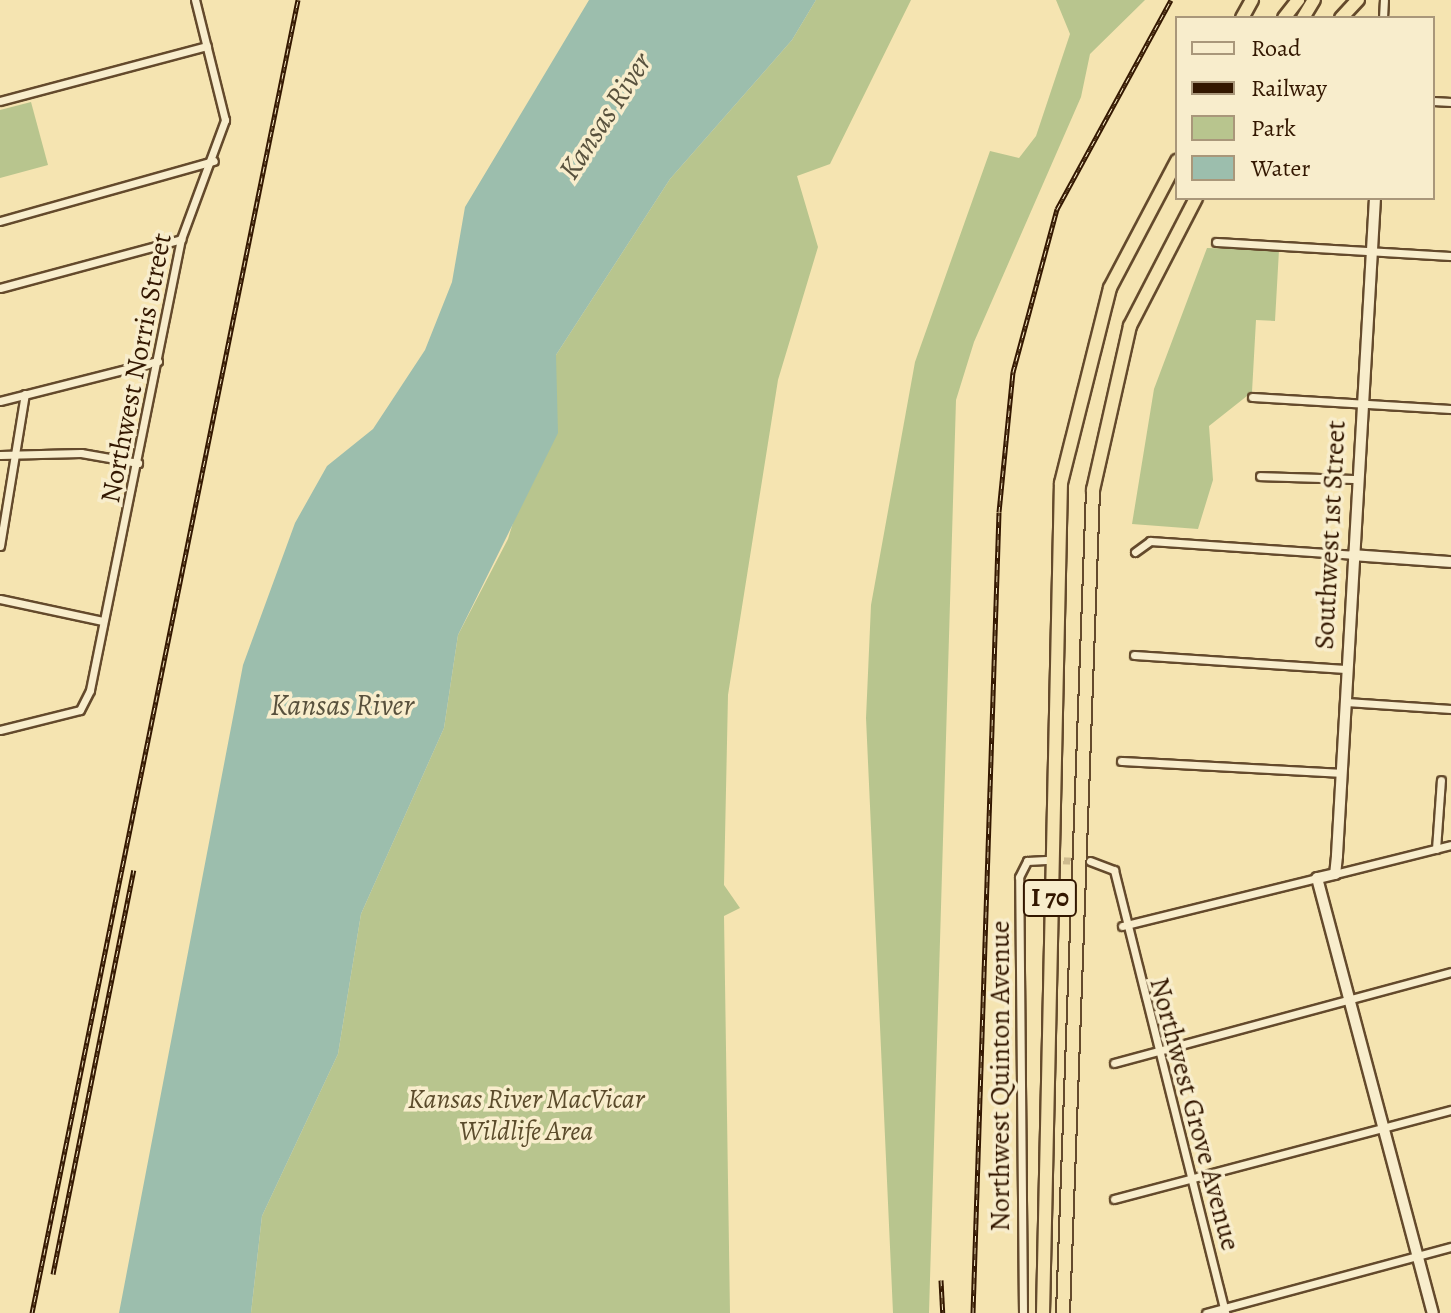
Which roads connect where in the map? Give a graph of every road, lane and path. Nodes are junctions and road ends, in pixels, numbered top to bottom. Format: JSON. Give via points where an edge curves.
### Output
{"nodes":[{"id":1,"x":195,"y":0,"type":"edge"},
{"id":2,"x":1298,"y":0,"type":"edge"},
{"id":3,"x":1358,"y":0,"type":"edge"},
{"id":4,"x":1286,"y":16,"type":"edge"},
{"id":5,"x":1343,"y":16,"type":"edge"},
{"id":6,"x":207,"y":46,"type":"junction"},
{"id":7,"x":0,"y":101,"type":"edge"},
{"id":8,"x":1175,"y":151,"type":"edge"},
{"id":9,"x":214,"y":161,"type":"junction"},
{"id":10,"x":1175,"y":164,"type":"edge"},
{"id":11,"x":1195,"y":200,"type":"edge"},
{"id":12,"x":1375,"y":200,"type":"edge"},
{"id":13,"x":0,"y":221,"type":"edge"},
{"id":14,"x":1140,"y":224,"type":"junction"},
{"id":15,"x":181,"y":239,"type":"junction"},
{"id":16,"x":1216,"y":242,"type":"dead end"},
{"id":17,"x":1371,"y":250,"type":"junction"},
{"id":18,"x":1451,"y":256,"type":"edge"},
{"id":19,"x":0,"y":288,"type":"edge"},
{"id":20,"x":158,"y":361,"type":"junction"},
{"id":21,"x":25,"y":394,"type":"junction"},
{"id":22,"x":1252,"y":397,"type":"dead end"},
{"id":23,"x":0,"y":401,"type":"edge"},
{"id":24,"x":1362,"y":404,"type":"junction"},
{"id":25,"x":1451,"y":409,"type":"edge"},
{"id":26,"x":16,"y":452,"type":"junction"},
{"id":27,"x":0,"y":455,"type":"edge"},
{"id":28,"x":138,"y":463,"type":"junction"},
{"id":29,"x":1260,"y":476,"type":"dead end"},
{"id":30,"x":1358,"y":479,"type":"junction"},
{"id":31,"x":0,"y":546,"type":"edge"},
{"id":32,"x":1135,"y":552,"type":"dead end"},
{"id":33,"x":1353,"y":555,"type":"junction"},
{"id":34,"x":1451,"y":562,"type":"edge"},
{"id":35,"x":0,"y":599,"type":"edge"},
{"id":36,"x":103,"y":621,"type":"junction"},
{"id":37,"x":1134,"y":655,"type":"dead end"},
{"id":38,"x":1346,"y":669,"type":"junction"},
{"id":39,"x":1346,"y":702,"type":"junction"},
{"id":40,"x":1451,"y":709,"type":"edge"},
{"id":41,"x":0,"y":730,"type":"edge"},
{"id":42,"x":1121,"y":761,"type":"dead end"},
{"id":43,"x":1340,"y":773,"type":"junction"},
{"id":44,"x":1441,"y":780,"type":"dead end"},
{"id":45,"x":1451,"y":845,"type":"edge"},
{"id":46,"x":1436,"y":849,"type":"junction"},
{"id":47,"x":1046,"y":860,"type":"tunnel mouth"},
{"id":48,"x":1090,"y":861,"type":"tunnel mouth"},
{"id":49,"x":1335,"y":874,"type":"junction"},
{"id":50,"x":1317,"y":878,"type":"junction"},
{"id":51,"x":1122,"y":926,"type":"junction"},
{"id":52,"x":1451,"y":972,"type":"edge"},
{"id":53,"x":1350,"y":999,"type":"junction"},
{"id":54,"x":1156,"y":1052,"type":"junction"},
{"id":55,"x":1114,"y":1063,"type":"dead end"},
{"id":56,"x":1451,"y":1110,"type":"edge"},
{"id":57,"x":1384,"y":1128,"type":"junction"},
{"id":58,"x":1190,"y":1180,"type":"junction"},
{"id":59,"x":1114,"y":1199,"type":"dead end"},
{"id":60,"x":1451,"y":1247,"type":"edge"},
{"id":61,"x":1418,"y":1256,"type":"junction"},
{"id":62,"x":1224,"y":1310,"type":"edge"},
{"id":63,"x":1023,"y":1313,"type":"edge"},
{"id":64,"x":1043,"y":1313,"type":"edge"},
{"id":65,"x":1063,"y":1313,"type":"edge"},
{"id":66,"x":1206,"y":1313,"type":"edge"},
{"id":67,"x":1433,"y":1313,"type":"edge"}],
"edges":[{"from":1,"to":6,"type":"street","name":"Northwest Norris Street"},
{"from":2,"to":4,"type":"highway"},
{"from":3,"to":5,"type":"highway"},
{"from":6,"to":7,"type":"street"},
{"from":6,"to":9,"type":"street","name":"Northwest Norris Street","via":[[225,120]]},
{"from":8,"to":14,"type":"highway"},
{"from":9,"to":13,"type":"street"},
{"from":9,"to":15,"type":"street","name":"Northwest Norris Street"},
{"from":10,"to":14,"type":"highway","number":"I 70"},
{"from":11,"to":65,"type":"highway","number":"I 70","via":[[1130,326],[1093,490]]},
{"from":12,"to":17,"type":"street","name":"Southwest 1st Street"},
{"from":14,"to":64,"type":"highway","number":"I 70","via":[[1110,288],[1074,409],[1056,538]]},
{"from":15,"to":19,"type":"street"},
{"from":15,"to":20,"type":"street","name":"Northwest Norris Street"},
{"from":16,"to":17,"type":"street"},
{"from":17,"to":18,"type":"street"},
{"from":17,"to":24,"type":"street","name":"Southwest 1st Street"},
{"from":20,"to":21,"type":"street"},
{"from":20,"to":28,"type":"street","name":"Northwest Norris Street"},
{"from":21,"to":23,"type":"street"},
{"from":21,"to":26,"type":"street"},
{"from":22,"to":24,"type":"street"},
{"from":24,"to":25,"type":"street"},
{"from":24,"to":30,"type":"street","name":"Southwest 1st Street"},
{"from":26,"to":27,"type":"street"},
{"from":26,"to":28,"type":"street"},
{"from":26,"to":31,"type":"street"},
{"from":28,"to":36,"type":"street","name":"Northwest Norris Street"},
{"from":29,"to":30,"type":"street"},
{"from":30,"to":33,"type":"street","name":"Southwest 1st Street"},
{"from":32,"to":33,"type":"street","via":[[1150,541]]},
{"from":33,"to":34,"type":"street"},
{"from":33,"to":38,"type":"street","name":"Southwest 1st Street"},
{"from":35,"to":36,"type":"street"},
{"from":36,"to":41,"type":"street","name":"Northwest Norris Street","via":[[86,704]]},
{"from":37,"to":38,"type":"street"},
{"from":38,"to":39,"type":"street","name":"Southwest 1st Street"},
{"from":39,"to":40,"type":"street"},
{"from":39,"to":43,"type":"street","name":"Southwest 1st Street"},
{"from":42,"to":43,"type":"street"},
{"from":43,"to":49,"type":"street","name":"Southwest 1st Street"},
{"from":44,"to":46,"type":"street"},
{"from":45,"to":46,"type":"street"},
{"from":46,"to":49,"type":"street"},
{"from":47,"to":63,"type":"street","name":"Northwest Quinton Avenue","via":[[1027,861],[1019,877]]},
{"from":48,"to":51,"type":"street","via":[[1114,870]]},
{"from":49,"to":50,"type":"street"},
{"from":50,"to":51,"type":"street"},
{"from":50,"to":53,"type":"street"},
{"from":51,"to":54,"type":"street","name":"Northwest Grove Avenue"},
{"from":52,"to":53,"type":"street"},
{"from":53,"to":54,"type":"street"},
{"from":53,"to":57,"type":"street"},
{"from":54,"to":55,"type":"street"},
{"from":54,"to":58,"type":"street","name":"Northwest Grove Avenue"},
{"from":56,"to":57,"type":"street"},
{"from":57,"to":58,"type":"street"},
{"from":57,"to":61,"type":"street"},
{"from":58,"to":59,"type":"street"},
{"from":58,"to":62,"type":"street","name":"Northwest Grove Avenue"},
{"from":60,"to":61,"type":"street"},
{"from":61,"to":62,"type":"street"},
{"from":61,"to":67,"type":"street"},
{"from":62,"to":66,"type":"street"}]}
